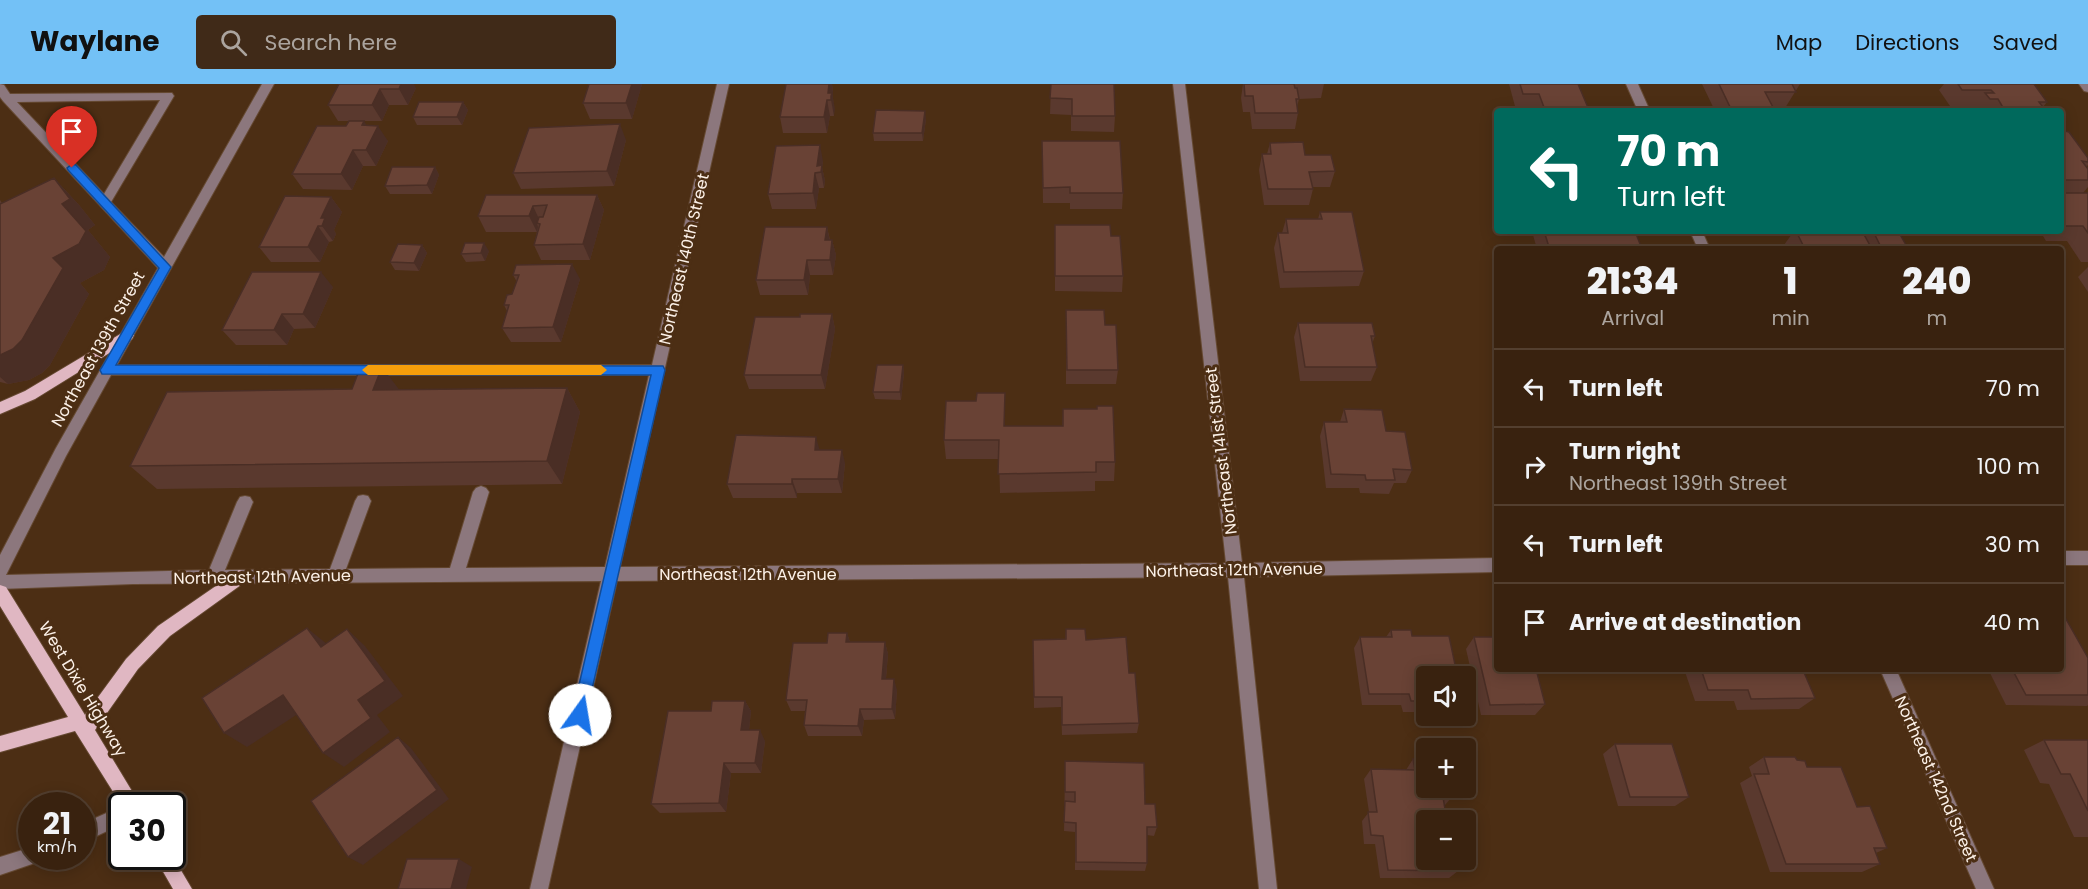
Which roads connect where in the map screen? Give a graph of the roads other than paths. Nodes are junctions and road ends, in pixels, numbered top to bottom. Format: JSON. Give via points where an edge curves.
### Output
{"nodes":[{"id":1,"x":268,"y":84,"type":"edge"},
{"id":2,"x":723,"y":84,"type":"edge"},
{"id":3,"x":1179,"y":84,"type":"edge"},
{"id":4,"x":1632,"y":84,"type":"edge"},
{"id":5,"x":2085,"y":84,"type":"edge"},
{"id":6,"x":2088,"y":88,"type":"edge"},
{"id":7,"x":3,"y":93,"type":"edge"},
{"id":8,"x":1643,"y":108,"type":"edge"},
{"id":9,"x":105,"y":202,"type":"junction"},
{"id":10,"x":165,"y":267,"type":"junction"},
{"id":11,"x":127,"y":334,"type":"junction"},
{"id":12,"x":107,"y":370,"type":"junction"},
{"id":13,"x":659,"y":370,"type":"junction"},
{"id":14,"x":0,"y":408,"type":"edge"},
{"id":15,"x":481,"y":492,"type":"edge"},
{"id":16,"x":245,"y":501,"type":"dead end"},
{"id":17,"x":363,"y":501,"type":"dead end"},
{"id":18,"x":2064,"y":558,"type":"edge"},
{"id":19,"x":2088,"y":558,"type":"edge"},
{"id":20,"x":1494,"y":566,"type":"edge"},
{"id":21,"x":1235,"y":570,"type":"junction"},
{"id":22,"x":0,"y":571,"type":"edge"},
{"id":23,"x":612,"y":575,"type":"junction"},
{"id":24,"x":335,"y":576,"type":"junction"},
{"id":25,"x":456,"y":576,"type":"junction"},
{"id":26,"x":214,"y":577,"type":"junction"},
{"id":27,"x":239,"y":577,"type":"junction"},
{"id":28,"x":0,"y":582,"type":"edge"},
{"id":29,"x":0,"y":592,"type":"edge"},
{"id":30,"x":1889,"y":672,"type":"edge"},
{"id":31,"x":81,"y":726,"type":"junction"},
{"id":32,"x":0,"y":744,"type":"edge"},
{"id":33,"x":123,"y":792,"type":"edge"},
{"id":34,"x":18,"y":860,"type":"edge"},
{"id":35,"x":0,"y":866,"type":"edge"},
{"id":36,"x":171,"y":870,"type":"edge"},
{"id":37,"x":183,"y":889,"type":"edge"},
{"id":38,"x":539,"y":889,"type":"edge"},
{"id":39,"x":1269,"y":889,"type":"edge"},
{"id":40,"x":1984,"y":889,"type":"edge"}],
"edges":[{"from":1,"to":10,"type":"street","name":"Northeast 139th Street"},
{"from":2,"to":13,"type":"street","name":"Northeast 140th Street"},
{"from":3,"to":21,"type":"street","name":"Northeast 141st Street"},
{"from":4,"to":8,"type":"street"},
{"from":5,"to":6,"type":"street"},
{"from":7,"to":9,"type":"street"},
{"from":7,"to":9,"type":"street","via":[[168,96]]},
{"from":9,"to":10,"type":"street"},
{"from":10,"to":11,"type":"street","name":"Northeast 139th Street"},
{"from":11,"to":12,"type":"street","name":"Northeast 139th Street"},
{"from":11,"to":14,"type":"main road","via":[[30,395]]},
{"from":12,"to":13,"type":"street"},
{"from":12,"to":22,"type":"street","name":"Northeast 139th Street"},
{"from":13,"to":23,"type":"street","name":"Northeast 140th Street"},
{"from":15,"to":25,"type":"street"},
{"from":16,"to":26,"type":"street"},
{"from":17,"to":24,"type":"street"},
{"from":18,"to":19,"type":"street"},
{"from":20,"to":21,"type":"street","name":"Northeast 12th Avenue"},
{"from":21,"to":23,"type":"street","name":"Northeast 12th Avenue"},
{"from":21,"to":39,"type":"street","name":"Northeast 141st Street"},
{"from":23,"to":25,"type":"street","name":"Northeast 12th Avenue"},
{"from":23,"to":38,"type":"street","name":"Northeast 140th Street"},
{"from":24,"to":25,"type":"street","name":"Northeast 12th Avenue"},
{"from":24,"to":27,"type":"street","name":"Northeast 12th Avenue"},
{"from":26,"to":27,"type":"street","name":"Northeast 12th Avenue"},
{"from":26,"to":28,"type":"street","name":"Northeast 12th Avenue"},
{"from":27,"to":31,"type":"main road","via":[[164,631]]},
{"from":29,"to":31,"type":"main road","name":"West Dixie Highway"},
{"from":30,"to":40,"type":"street","name":"Northeast 142nd Street"},
{"from":31,"to":32,"type":"main road"},
{"from":31,"to":33,"type":"main road","name":"West Dixie Highway"},
{"from":34,"to":35,"type":"street"},
{"from":36,"to":37,"type":"main road"}]}
